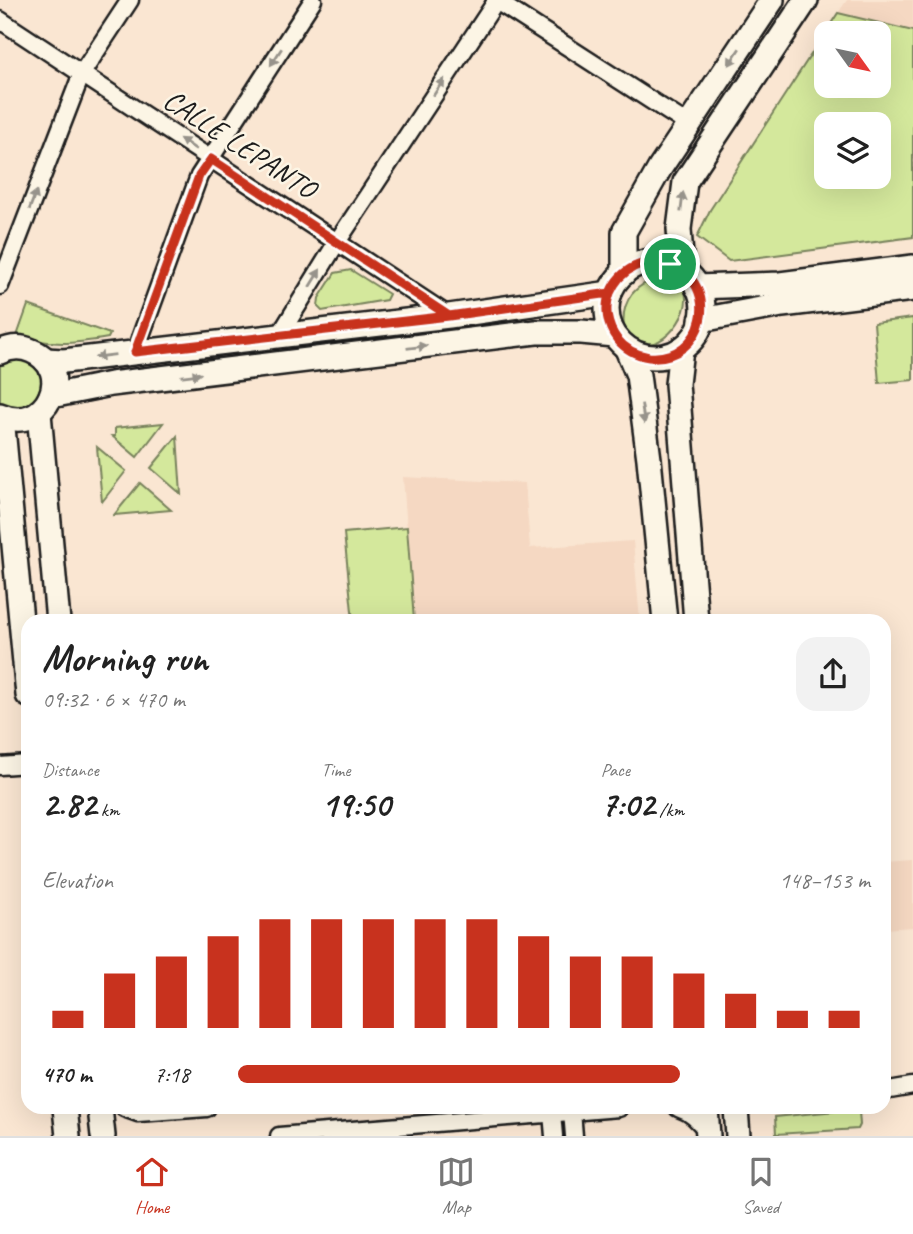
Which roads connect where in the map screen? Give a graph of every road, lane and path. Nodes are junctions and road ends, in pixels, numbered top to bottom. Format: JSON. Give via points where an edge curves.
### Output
{"nodes":[{"id":1,"x":130,"y":0,"type":"edge"},
{"id":2,"x":313,"y":0,"type":"edge"},
{"id":3,"x":496,"y":0,"type":"edge"},
{"id":4,"x":772,"y":0,"type":"edge"},
{"id":5,"x":806,"y":0,"type":"edge"},
{"id":6,"x":0,"y":20,"type":"edge"},
{"id":7,"x":82,"y":74,"type":"junction"},
{"id":8,"x":689,"y":125,"type":"junction"},
{"id":9,"x":211,"y":159,"type":"junction"},
{"id":10,"x":337,"y":242,"type":"junction"},
{"id":11,"x":913,"y":267,"type":"edge"},
{"id":12,"x":624,"y":273,"type":"junction"},
{"id":13,"x":689,"y":278,"type":"junction"},
{"id":14,"x":0,"y":286,"type":"edge"},
{"id":15,"x":913,"y":289,"type":"edge"},
{"id":16,"x":610,"y":293,"type":"junction"},
{"id":17,"x":449,"y":316,"type":"junction"},
{"id":18,"x":701,"y":320,"type":"junction"},
{"id":19,"x":279,"y":336,"type":"junction"},
{"id":20,"x":621,"y":342,"type":"junction"},
{"id":21,"x":681,"y":349,"type":"junction"},
{"id":22,"x":0,"y":352,"type":"edge"},
{"id":23,"x":135,"y":352,"type":"junction"},
{"id":24,"x":45,"y":360,"type":"junction"},
{"id":25,"x":45,"y":405,"type":"junction"},
{"id":26,"x":1,"y":416,"type":"edge"},
{"id":27,"x":58,"y":614,"type":"edge"},
{"id":28,"x":664,"y":614,"type":"edge"},
{"id":29,"x":695,"y":614,"type":"edge"},
{"id":30,"x":21,"y":623,"type":"edge"},
{"id":31,"x":21,"y":764,"type":"edge"},
{"id":32,"x":0,"y":766,"type":"edge"},
{"id":33,"x":913,"y":1086,"type":"edge"},
{"id":34,"x":891,"y":1090,"type":"edge"},
{"id":35,"x":65,"y":1114,"type":"edge"},
{"id":36,"x":101,"y":1114,"type":"edge"},
{"id":37,"x":540,"y":1114,"type":"edge"},
{"id":38,"x":552,"y":1114,"type":"edge"},
{"id":39,"x":572,"y":1114,"type":"edge"},
{"id":40,"x":688,"y":1114,"type":"edge"},
{"id":41,"x":706,"y":1114,"type":"edge"},
{"id":42,"x":736,"y":1114,"type":"edge"},
{"id":43,"x":66,"y":1134,"type":"edge"},
{"id":44,"x":708,"y":1134,"type":"edge"},
{"id":45,"x":103,"y":1136,"type":"edge"},
{"id":46,"x":279,"y":1136,"type":"edge"},
{"id":47,"x":554,"y":1136,"type":"edge"},
{"id":48,"x":574,"y":1136,"type":"edge"},
{"id":49,"x":738,"y":1136,"type":"edge"}],
"edges":[{"from":1,"to":7,"type":"street"},
{"from":2,"to":9,"type":"street","one_way":true},
{"from":3,"to":8,"type":"street"},
{"from":10,"to":3,"type":"street","one_way":true},
{"from":4,"to":8,"type":"main road","one_way":true},
{"from":13,"to":5,"type":"main road","one_way":true,"via":[[679,229],[685,182]]},
{"from":6,"to":7,"type":"street","name":"CALLE LEPANTO"},
{"from":9,"to":7,"type":"street","name":"CALLE LEPANTO","one_way":true},
{"from":14,"to":7,"type":"street","one_way":true},
{"from":8,"to":12,"type":"main road","via":[[624,232]]},
{"from":9,"to":10,"type":"street","name":"CALLE LEPANTO"},
{"from":9,"to":23,"type":"street","via":[[199,176]]},
{"from":10,"to":17,"type":"street","name":"CALLE LEPANTO"},
{"from":19,"to":10,"type":"street","one_way":true},
{"from":11,"to":13,"type":"main road","via":[[779,284]]},
{"from":12,"to":13,"type":"main road","via":[[635,266],[666,263]]},
{"from":12,"to":16,"type":"main road"},
{"from":13,"to":18,"type":"main road","via":[[702,301]]},
{"from":15,"to":18,"type":"main road"},
{"from":16,"to":17,"type":"main road"},
{"from":16,"to":20,"type":"main road","via":[[609,325]]},
{"from":17,"to":19,"type":"main road"},
{"from":18,"to":21,"type":"main road","via":[[694,337]]},
{"from":19,"to":23,"type":"main road"},
{"from":20,"to":21,"type":"main road","via":[[643,356],[669,355]]},
{"from":25,"to":20,"type":"main road","one_way":true,"via":[[111,384],[536,332],[581,331]]},
{"from":20,"to":28,"type":"main road","one_way":true,"via":[[638,375]]},
{"from":21,"to":29,"type":"main road","via":[[677,384]]},
{"from":22,"to":24,"type":"main road","via":[[24,348]]},
{"from":23,"to":24,"type":"main road","one_way":true},
{"from":24,"to":25,"type":"main road","via":[[54,380]]},
{"from":25,"to":26,"type":"main road","via":[[29,418]]},
{"from":25,"to":27,"type":"main road"},
{"from":26,"to":30,"type":"main road"},
{"from":31,"to":32,"type":"street"},
{"from":33,"to":34,"type":"street"},
{"from":35,"to":43,"type":"main road"},
{"from":36,"to":45,"type":"main road"},
{"from":37,"to":46,"type":"street"},
{"from":38,"to":47,"type":"street"},
{"from":39,"to":48,"type":"street"},
{"from":40,"to":44,"type":"street"},
{"from":41,"to":44,"type":"main road"},
{"from":42,"to":49,"type":"main road"}]}
